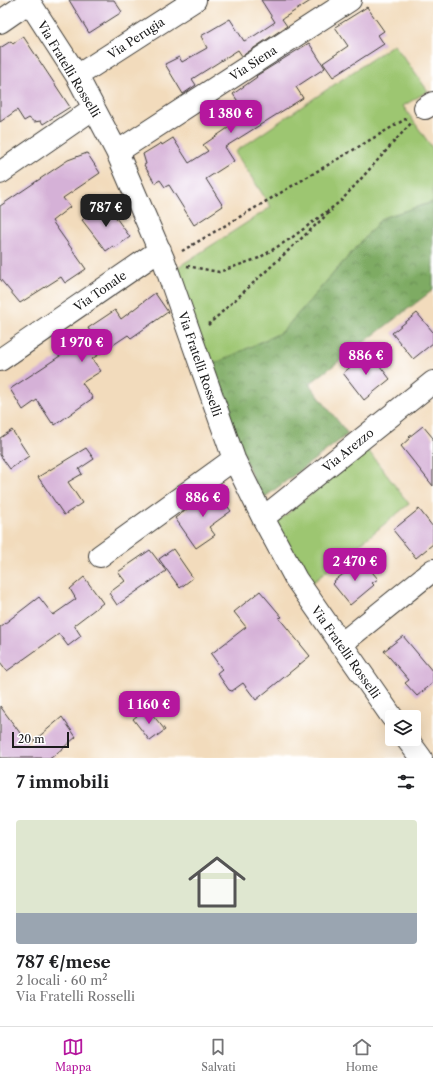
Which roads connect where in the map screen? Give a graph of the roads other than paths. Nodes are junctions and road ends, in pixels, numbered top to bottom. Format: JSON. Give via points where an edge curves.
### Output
{"nodes":[{"id":1,"x":195,"y":0,"type":"edge"},
{"id":2,"x":350,"y":0,"type":"edge"},
{"id":3,"x":29,"y":1,"type":"edge"},
{"id":4,"x":0,"y":22,"type":"edge"},
{"id":5,"x":77,"y":76,"type":"junction"},
{"id":6,"x":94,"y":108,"type":"junction"},
{"id":7,"x":117,"y":152,"type":"junction"},
{"id":8,"x":0,"y":173,"type":"edge"},
{"id":9,"x":162,"y":255,"type":"junction"},
{"id":10,"x":0,"y":360,"type":"edge"},
{"id":11,"x":433,"y":382,"type":"edge"},
{"id":12,"x":234,"y":459,"type":"junction"},
{"id":13,"x":263,"y":518,"type":"junction"},
{"id":14,"x":100,"y":556,"type":"dead end"},
{"id":15,"x":433,"y":570,"type":"edge"},
{"id":16,"x":340,"y":645,"type":"junction"},
{"id":17,"x":386,"y":710,"type":"edge"},
{"id":18,"x":412,"y":746,"type":"edge"},
{"id":19,"x":421,"y":758,"type":"edge"}],
"edges":[{"from":1,"to":5,"type":"street","name":"Via Perugia"},
{"from":2,"to":7,"type":"street","name":"Via Siena"},
{"from":3,"to":4,"type":"street"},
{"from":3,"to":5,"type":"street","name":"Via Fratelli Rosselli"},
{"from":5,"to":6,"type":"street","name":"Via Fratelli Rosselli"},
{"from":6,"to":7,"type":"street","name":"Via Fratelli Rosselli"},
{"from":6,"to":8,"type":"street"},
{"from":7,"to":9,"type":"street","name":"Via Fratelli Rosselli"},
{"from":9,"to":10,"type":"street","name":"Via Tonale"},
{"from":9,"to":12,"type":"street","name":"Via Fratelli Rosselli"},
{"from":11,"to":13,"type":"street","name":"Via Arezzo"},
{"from":12,"to":13,"type":"street","name":"Via Fratelli Rosselli"},
{"from":12,"to":14,"type":"street"},
{"from":13,"to":16,"type":"street","name":"Via Fratelli Rosselli","via":[[296,579]]},
{"from":15,"to":16,"type":"street"},
{"from":16,"to":17,"type":"street","name":"Via Fratelli Rosselli"},
{"from":18,"to":19,"type":"street"}]}
